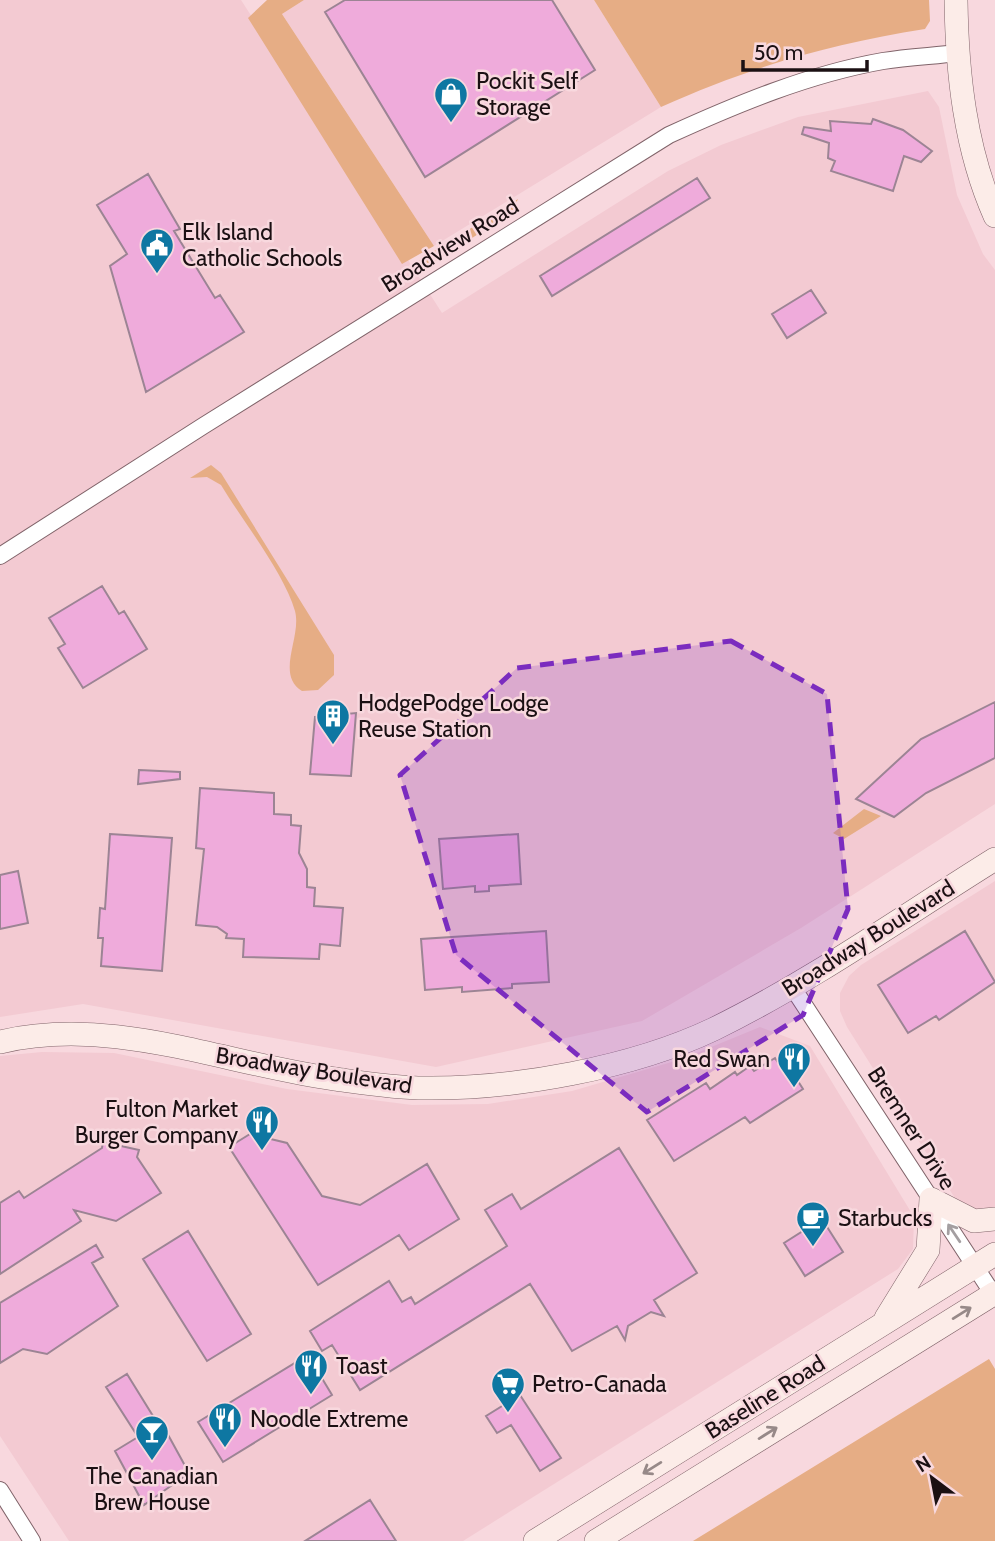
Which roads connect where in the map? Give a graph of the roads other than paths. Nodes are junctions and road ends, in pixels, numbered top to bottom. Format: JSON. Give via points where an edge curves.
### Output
{"nodes":[{"id":1,"x":956,"y":0,"type":"edge"},
{"id":2,"x":958,"y":53,"type":"junction"},
{"id":3,"x":995,"y":216,"type":"edge"},
{"id":4,"x":0,"y":556,"type":"edge"},
{"id":5,"x":995,"y":859,"type":"edge"},
{"id":6,"x":793,"y":988,"type":"junction"},
{"id":7,"x":0,"y":1042,"type":"edge"},
{"id":8,"x":931,"y":1199,"type":"junction"},
{"id":9,"x":995,"y":1219,"type":"edge"},
{"id":10,"x":986,"y":1260,"type":"edge"},
{"id":11,"x":994,"y":1293,"type":"edge"},
{"id":12,"x":882,"y":1324,"type":"junction"},
{"id":13,"x":0,"y":1490,"type":"edge"},
{"id":14,"x":32,"y":1541,"type":"edge"},
{"id":15,"x":535,"y":1541,"type":"edge"},
{"id":16,"x":596,"y":1541,"type":"edge"}],
"edges":[{"from":1,"to":2,"type":"street"},
{"from":2,"to":3,"type":"street","via":[[971,141],[982,187]]},
{"from":2,"to":4,"type":"street","name":"Broadview Road","via":[[884,61],[830,73],[728,108],[669,135]]},
{"from":5,"to":6,"type":"street","name":"Broadway Boulevard"},
{"from":6,"to":7,"type":"street","name":"Broadway Boulevard","via":[[712,1030],[657,1051],[529,1081],[474,1087],[421,1088],[334,1079],[127,1038],[80,1034]]},
{"from":6,"to":8,"type":"street","name":"Bremner Drive"},
{"from":8,"to":9,"type":"street","via":[[974,1222]]},
{"from":10,"to":8,"type":"street","name":"Bremner Drive","one_way":true},
{"from":8,"to":12,"type":"street","via":[[928,1250]]},
{"from":10,"to":11,"type":"street","name":"Bremner Drive"},
{"from":10,"to":12,"type":"street","name":"Baseline Road"},
{"from":16,"to":11,"type":"street","name":"Baseline Road","one_way":true},
{"from":12,"to":15,"type":"street","name":"Baseline Road","one_way":true},
{"from":13,"to":14,"type":"street"}]}
